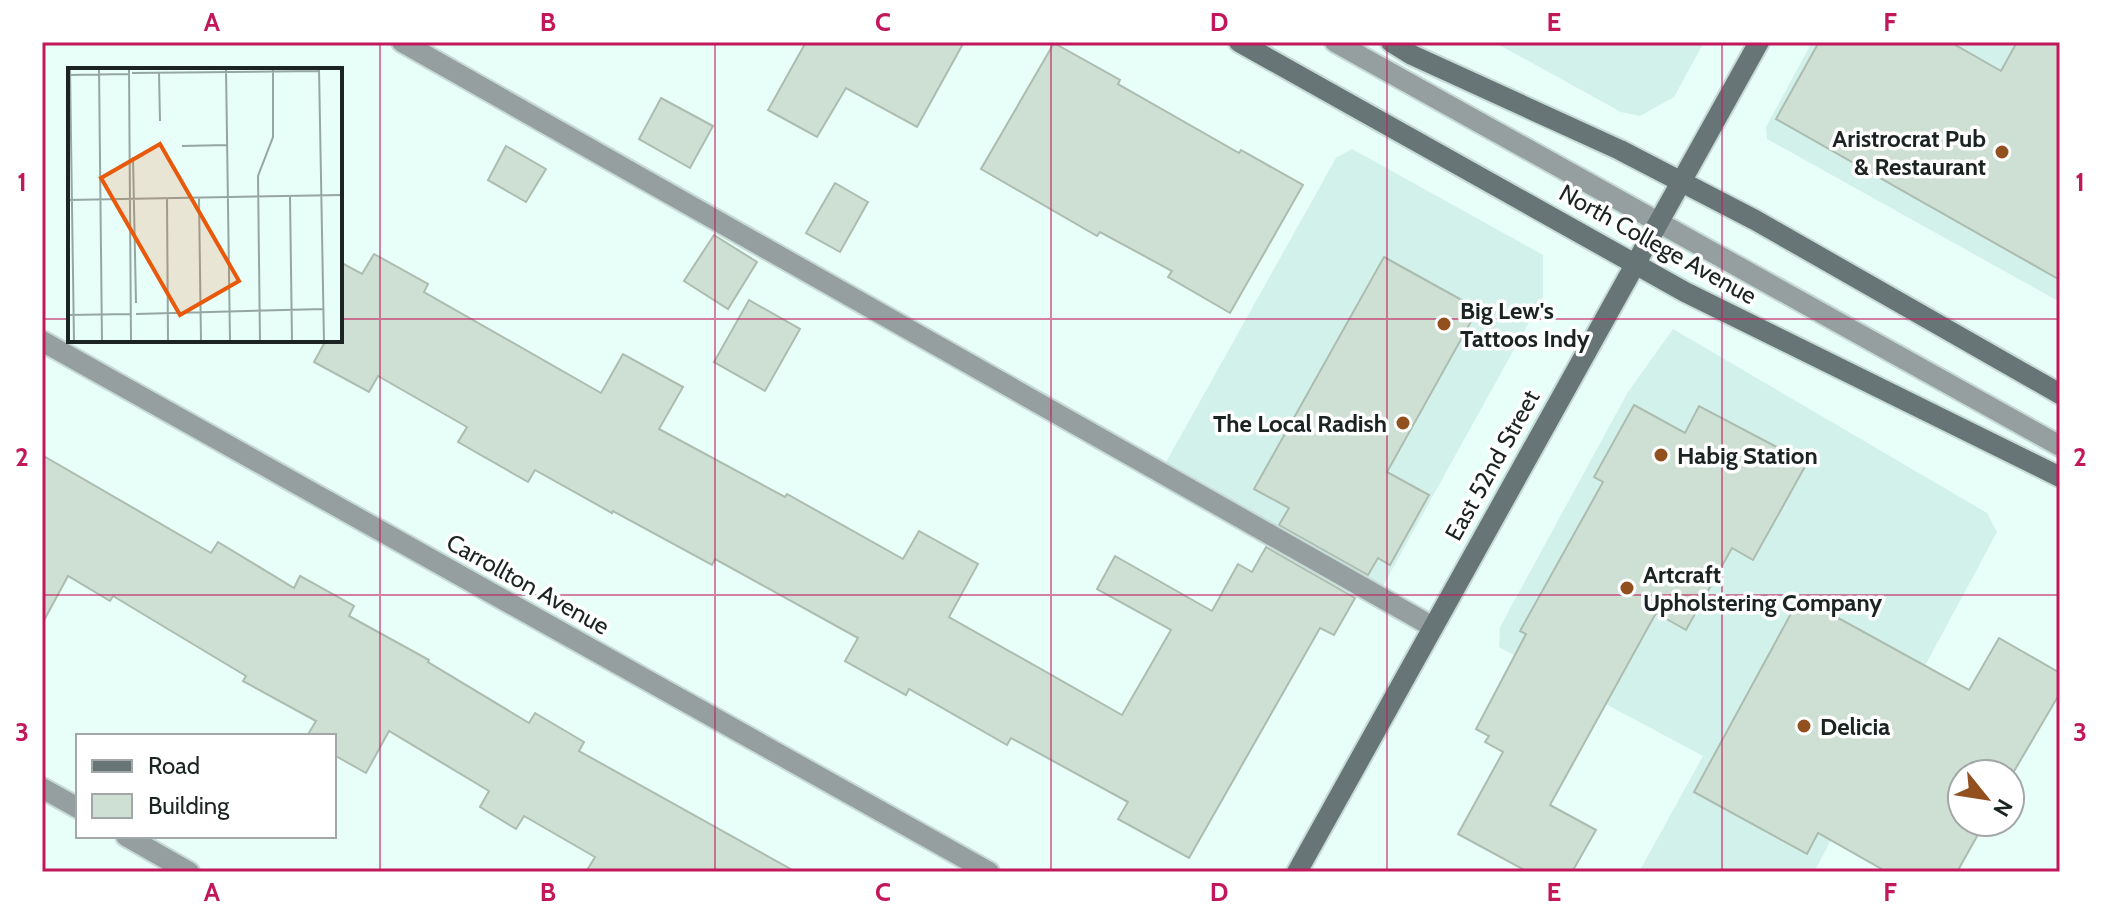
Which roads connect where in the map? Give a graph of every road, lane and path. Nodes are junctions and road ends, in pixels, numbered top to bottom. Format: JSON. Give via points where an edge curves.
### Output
{"nodes":[{"id":1,"x":402,"y":42,"type":"edge"},
{"id":2,"x":1239,"y":42,"type":"edge"},
{"id":3,"x":1335,"y":42,"type":"edge"},
{"id":4,"x":1391,"y":42,"type":"edge"},
{"id":5,"x":1759,"y":42,"type":"edge"},
{"id":6,"x":1681,"y":182,"type":"junction"},
{"id":7,"x":1659,"y":220,"type":"junction"},
{"id":8,"x":1635,"y":262,"type":"junction"},
{"id":9,"x":42,"y":341,"type":"edge"},
{"id":10,"x":2060,"y":394,"type":"edge"},
{"id":11,"x":2060,"y":446,"type":"edge"},
{"id":12,"x":2060,"y":477,"type":"edge"},
{"id":13,"x":1433,"y":627,"type":"junction"},
{"id":14,"x":42,"y":788,"type":"edge"},
{"id":15,"x":76,"y":807,"type":"edge"},
{"id":16,"x":130,"y":838,"type":"edge"},
{"id":17,"x":189,"y":872,"type":"edge"},
{"id":18,"x":989,"y":872,"type":"edge"},
{"id":19,"x":1297,"y":872,"type":"edge"}],
"edges":[{"from":1,"to":13,"type":"street"},
{"from":2,"to":8,"type":"main road","name":"North College Avenue"},
{"from":3,"to":7,"type":"street","name":"North College Avenue"},
{"from":4,"to":6,"type":"main road"},
{"from":5,"to":6,"type":"main road","name":"East 52nd Street"},
{"from":6,"to":7,"type":"main road","name":"East 52nd Street"},
{"from":6,"to":10,"type":"main road"},
{"from":7,"to":8,"type":"main road","name":"East 52nd Street"},
{"from":7,"to":11,"type":"street","name":"North College Avenue"},
{"from":8,"to":12,"type":"main road","name":"North College Avenue","via":[[1685,292]]},
{"from":8,"to":13,"type":"main road","name":"East 52nd Street"},
{"from":9,"to":18,"type":"street","name":"Carrollton Avenue"},
{"from":13,"to":19,"type":"main road","name":"East 52nd Street"},
{"from":14,"to":15,"type":"street"},
{"from":16,"to":17,"type":"street"}]}
